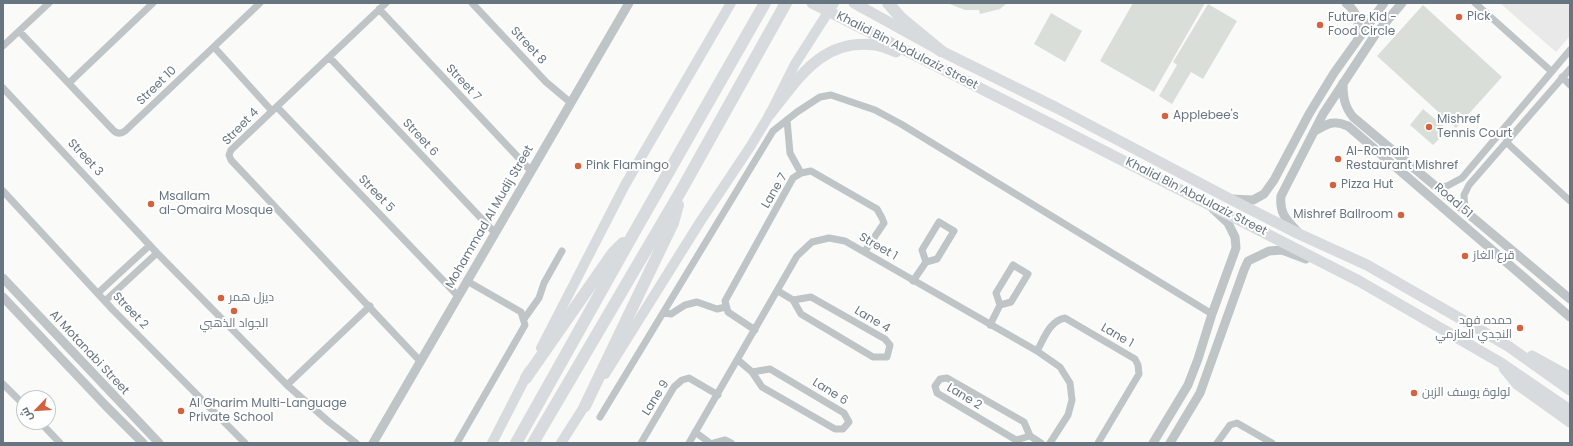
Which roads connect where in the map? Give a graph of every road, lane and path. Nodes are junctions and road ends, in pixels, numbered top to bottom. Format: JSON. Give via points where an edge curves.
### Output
{"nodes":[{"id":1,"x":49,"y":3,"type":"edge"},
{"id":2,"x":153,"y":3,"type":"edge"},
{"id":3,"x":260,"y":3,"type":"edge"},
{"id":4,"x":386,"y":3,"type":"edge"},
{"id":5,"x":484,"y":3,"type":"edge"},
{"id":6,"x":629,"y":3,"type":"edge"},
{"id":7,"x":731,"y":3,"type":"edge"},
{"id":8,"x":765,"y":3,"type":"edge"},
{"id":9,"x":812,"y":3,"type":"edge"},
{"id":10,"x":854,"y":3,"type":"edge"},
{"id":11,"x":888,"y":3,"type":"edge"},
{"id":12,"x":1346,"y":3,"type":"edge"},
{"id":13,"x":1384,"y":3,"type":"edge"},
{"id":14,"x":1402,"y":3,"type":"edge"},
{"id":15,"x":1475,"y":3,"type":"edge"},
{"id":16,"x":785,"y":4,"type":"edge"},
{"id":17,"x":475,"y":6,"type":"edge"},
{"id":18,"x":831,"y":7,"type":"edge"},
{"id":19,"x":379,"y":9,"type":"junction"},
{"id":20,"x":19,"y":31,"type":"junction"},
{"id":21,"x":1358,"y":38,"type":"junction"},
{"id":22,"x":3,"y":46,"type":"edge"},
{"id":23,"x":214,"y":47,"type":"junction"},
{"id":24,"x":1570,"y":50,"type":"edge"},
{"id":25,"x":941,"y":51,"type":"junction"},
{"id":26,"x":329,"y":57,"type":"junction"},
{"id":27,"x":931,"y":63,"type":"junction"},
{"id":28,"x":1570,"y":69,"type":"edge"},
{"id":29,"x":1551,"y":71,"type":"junction"},
{"id":30,"x":1562,"y":77,"type":"junction"},
{"id":31,"x":69,"y":83,"type":"junction"},
{"id":32,"x":1343,"y":83,"type":"junction"},
{"id":33,"x":1570,"y":85,"type":"edge"},
{"id":34,"x":3,"y":88,"type":"edge"},
{"id":35,"x":571,"y":103,"type":"junction"},
{"id":36,"x":1057,"y":108,"type":"junction"},
{"id":37,"x":275,"y":109,"type":"junction"},
{"id":38,"x":770,"y":114,"type":"junction"},
{"id":39,"x":787,"y":120,"type":"junction"},
{"id":40,"x":1051,"y":124,"type":"junction"},
{"id":41,"x":1315,"y":131,"type":"junction"},
{"id":42,"x":1374,"y":135,"type":"junction"},
{"id":43,"x":1506,"y":142,"type":"junction"},
{"id":44,"x":1369,"y":144,"type":"junction"},
{"id":45,"x":531,"y":171,"type":"junction"},
{"id":46,"x":1278,"y":172,"type":"junction"},
{"id":47,"x":801,"y":173,"type":"junction"},
{"id":48,"x":1290,"y":178,"type":"junction"},
{"id":49,"x":1462,"y":178,"type":"junction"},
{"id":50,"x":1469,"y":185,"type":"junction"},
{"id":51,"x":1438,"y":188,"type":"junction"},
{"id":52,"x":682,"y":189,"type":"junction"},
{"id":53,"x":3,"y":191,"type":"edge"},
{"id":54,"x":1230,"y":199,"type":"junction"},
{"id":55,"x":1570,"y":201,"type":"edge"},
{"id":56,"x":1205,"y":202,"type":"junction"},
{"id":57,"x":1465,"y":210,"type":"junction"},
{"id":58,"x":635,"y":231,"type":"junction"},
{"id":59,"x":495,"y":234,"type":"junction"},
{"id":60,"x":1299,"y":234,"type":"junction"},
{"id":61,"x":150,"y":245,"type":"junction"},
{"id":62,"x":562,"y":251,"type":"dead end"},
{"id":63,"x":865,"y":251,"type":"junction"},
{"id":64,"x":157,"y":253,"type":"junction"},
{"id":65,"x":926,"y":262,"type":"junction"},
{"id":66,"x":1231,"y":263,"type":"junction"},
{"id":67,"x":1244,"y":270,"type":"junction"},
{"id":68,"x":1337,"y":270,"type":"junction"},
{"id":69,"x":1544,"y":277,"type":"junction"},
{"id":70,"x":3,"y":278,"type":"edge"},
{"id":71,"x":467,"y":281,"type":"junction"},
{"id":72,"x":914,"y":281,"type":"junction"},
{"id":73,"x":1553,"y":284,"type":"junction"},
{"id":74,"x":1535,"y":287,"type":"junction"},
{"id":75,"x":778,"y":291,"type":"junction"},
{"id":76,"x":3,"y":293,"type":"edge"},
{"id":77,"x":98,"y":293,"type":"junction"},
{"id":78,"x":1544,"y":295,"type":"junction"},
{"id":79,"x":458,"y":296,"type":"junction"},
{"id":80,"x":3,"y":297,"type":"edge"},
{"id":81,"x":1570,"y":299,"type":"edge"},
{"id":82,"x":793,"y":300,"type":"junction"},
{"id":83,"x":105,"y":301,"type":"junction"},
{"id":84,"x":1000,"y":305,"type":"junction"},
{"id":85,"x":370,"y":306,"type":"junction"},
{"id":86,"x":726,"y":307,"type":"junction"},
{"id":87,"x":663,"y":313,"type":"junction"},
{"id":88,"x":1212,"y":314,"type":"junction"},
{"id":89,"x":1570,"y":317,"type":"edge"},
{"id":90,"x":524,"y":319,"type":"junction"},
{"id":91,"x":47,"y":325,"type":"junction"},
{"id":92,"x":990,"y":325,"type":"junction"},
{"id":93,"x":755,"y":330,"type":"junction"},
{"id":94,"x":1508,"y":346,"type":"junction"},
{"id":95,"x":1037,"y":351,"type":"junction"},
{"id":96,"x":420,"y":360,"type":"junction"},
{"id":97,"x":738,"y":360,"type":"junction"},
{"id":98,"x":1501,"y":363,"type":"junction"},
{"id":99,"x":752,"y":372,"type":"junction"},
{"id":100,"x":1570,"y":377,"type":"edge"},
{"id":101,"x":526,"y":378,"type":"junction"},
{"id":102,"x":3,"y":384,"type":"edge"},
{"id":103,"x":287,"y":385,"type":"junction"},
{"id":104,"x":1570,"y":390,"type":"edge"},
{"id":105,"x":718,"y":395,"type":"junction"},
{"id":106,"x":16,"y":397,"type":"edge"},
{"id":107,"x":585,"y":406,"type":"junction"},
{"id":108,"x":1570,"y":410,"type":"edge"},
{"id":109,"x":600,"y":417,"type":"dead end"},
{"id":110,"x":1570,"y":422,"type":"edge"},
{"id":111,"x":46,"y":430,"type":"edge"},
{"id":112,"x":695,"y":432,"type":"junction"},
{"id":113,"x":1030,"y":436,"type":"junction"},
{"id":114,"x":55,"y":441,"type":"edge"},
{"id":115,"x":143,"y":443,"type":"edge"},
{"id":116,"x":159,"y":443,"type":"edge"},
{"id":117,"x":245,"y":443,"type":"edge"},
{"id":118,"x":356,"y":443,"type":"edge"},
{"id":119,"x":373,"y":443,"type":"edge"},
{"id":120,"x":457,"y":443,"type":"edge"},
{"id":121,"x":492,"y":443,"type":"edge"},
{"id":122,"x":516,"y":443,"type":"edge"},
{"id":123,"x":533,"y":443,"type":"edge"},
{"id":124,"x":561,"y":443,"type":"edge"},
{"id":125,"x":641,"y":443,"type":"edge"},
{"id":126,"x":689,"y":443,"type":"edge"},
{"id":127,"x":710,"y":443,"type":"edge"},
{"id":128,"x":714,"y":443,"type":"edge"},
{"id":129,"x":731,"y":443,"type":"edge"},
{"id":130,"x":1041,"y":443,"type":"edge"},
{"id":131,"x":1050,"y":443,"type":"edge"},
{"id":132,"x":1098,"y":443,"type":"edge"},
{"id":133,"x":1154,"y":443,"type":"edge"},
{"id":134,"x":1170,"y":443,"type":"edge"},
{"id":135,"x":1217,"y":443,"type":"edge"},
{"id":136,"x":1272,"y":443,"type":"edge"}],
"edges":[{"from":1,"to":20,"type":"street"},
{"from":2,"to":31,"type":"street"},
{"from":3,"to":23,"type":"street","name":"Street 10"},
{"from":4,"to":19,"type":"street","name":"Street 4"},
{"from":5,"to":17,"type":"street"},
{"from":6,"to":35,"type":"street","name":"Mohammad Al Mudij Street"},
{"from":7,"to":101,"type":"main road","via":[[626,185]]},
{"from":8,"to":58,"type":"highway"},
{"from":9,"to":18,"type":"main road","name":"Khalid Bin Abdulaziz Street"},
{"from":10,"to":25,"type":"main road","name":"Khalid Bin Abdulaziz Street"},
{"from":11,"to":25,"type":"highway","via":[[901,18]]},
{"from":12,"to":21,"type":"street","via":[[1359,20]]},
{"from":13,"to":21,"type":"street"},
{"from":14,"to":32,"type":"street","via":[[1375,35]]},
{"from":15,"to":29,"type":"street"},
{"from":16,"to":52,"type":"highway"},
{"from":17,"to":35,"type":"street","name":"Street 8","via":[[546,82]]},
{"from":18,"to":27,"type":"main road","name":"Khalid Bin Abdulaziz Street"},
{"from":18,"to":38,"type":"main road","via":[[795,64]]},
{"from":19,"to":26,"type":"street","name":"Street 4"},
{"from":19,"to":45,"type":"street","name":"Street 7"},
{"from":20,"to":22,"type":"street"},
{"from":20,"to":31,"type":"street","name":"Street 10"},
{"from":21,"to":46,"type":"street","via":[[1334,73]]},
{"from":23,"to":31,"type":"street","name":"Street 10","via":[[121,133],[116,133]]},
{"from":23,"to":37,"type":"street","name":"Street 5"},
{"from":24,"to":29,"type":"street"},
{"from":25,"to":36,"type":"main road","name":"Khalid Bin Abdulaziz Street"},
{"from":26,"to":37,"type":"street","name":"Street 4"},
{"from":26,"to":59,"type":"street","name":"Street 6"},
{"from":27,"to":38,"type":"main road","via":[[876,45],[848,45],[822,55],[807,67]]},
{"from":27,"to":40,"type":"main road","name":"Khalid Bin Abdulaziz Street"},
{"from":28,"to":30,"type":"street"},
{"from":29,"to":49,"type":"street"},
{"from":30,"to":33,"type":"street"},
{"from":30,"to":43,"type":"street"},
{"from":32,"to":41,"type":"street"},
{"from":32,"to":42,"type":"street","name":"Road 51","via":[[1346,106],[1353,117]]},
{"from":34,"to":61,"type":"street","name":"Street 3"},
{"from":35,"to":45,"type":"street","name":"Mohammad Al Mudij Street"},
{"from":36,"to":40,"type":"main road","via":[[1052,109],[1047,116]]},
{"from":36,"to":54,"type":"main road","name":"Khalid Bin Abdulaziz Street"},
{"from":37,"to":79,"type":"street","name":"Street 5"},
{"from":37,"to":85,"type":"street","name":"Street 4","via":[[231,150],[230,158]]},
{"from":38,"to":107,"type":"main road"},
{"from":39,"to":47,"type":"street","via":[[790,153]]},
{"from":39,"to":87,"type":"street","via":[[773,130]]},
{"from":39,"to":88,"type":"street","via":[[820,97],[831,95],[875,110]]},
{"from":40,"to":56,"type":"main road","name":"Khalid Bin Abdulaziz Street"},
{"from":41,"to":44,"type":"street","name":"Road 51","via":[[1338,122],[1348,126]]},
{"from":41,"to":48,"type":"street"},
{"from":42,"to":44,"type":"street"},
{"from":42,"to":51,"type":"street","name":"Road 51"},
{"from":43,"to":50,"type":"street"},
{"from":43,"to":55,"type":"street"},
{"from":44,"to":74,"type":"street","name":"Road 51"},
{"from":45,"to":59,"type":"street","name":"Mohammad Al Mudij Street"},
{"from":46,"to":48,"type":"street","via":[[1281,180]]},
{"from":46,"to":54,"type":"street","via":[[1264,194],[1254,200]]},
{"from":47,"to":63,"type":"street","name":"Lane 7","via":[[811,171],[877,209],[884,224]]},
{"from":47,"to":86,"type":"street","name":"Lane 7","via":[[793,178],[725,301]]},
{"from":48,"to":60,"type":"street","via":[[1281,196],[1280,205],[1284,217]]},
{"from":49,"to":50,"type":"street"},
{"from":49,"to":51,"type":"street"},
{"from":50,"to":57,"type":"street","via":[[1464,195]]},
{"from":51,"to":57,"type":"street","name":"Road 51"},
{"from":52,"to":107,"type":"highway","via":[[673,223]]},
{"from":52,"to":123,"type":"highway"},
{"from":53,"to":77,"type":"street","name":"Street 2"},
{"from":54,"to":60,"type":"main road","name":"Khalid Bin Abdulaziz Street"},
{"from":56,"to":66,"type":"street","via":[[1228,223],[1235,237],[1236,248]]},
{"from":56,"to":68,"type":"main road","name":"Khalid Bin Abdulaziz Street"},
{"from":57,"to":69,"type":"street","name":"Road 51"},
{"from":58,"to":101,"type":"highway","via":[[613,253]]},
{"from":58,"to":122,"type":"highway"},
{"from":59,"to":71,"type":"street","name":"Mohammad Al Mudij Street"},
{"from":60,"to":94,"type":"main road","name":"Khalid Bin Abdulaziz Street","via":[[1367,265]]},
{"from":61,"to":64,"type":"street","name":"Street 3"},
{"from":61,"to":77,"type":"street"},
{"from":62,"to":90,"type":"street","via":[[544,283],[539,298]]},
{"from":63,"to":72,"type":"street","name":"Street 1"},
{"from":63,"to":75,"type":"street","name":"Street 1","via":[[845,241],[829,238],[812,242],[797,256]]},
{"from":64,"to":83,"type":"street"},
{"from":64,"to":103,"type":"street","name":"Street 3"},
{"from":65,"to":65,"type":"street","via":[[937,259],[954,231],[939,222],[922,250]]},
{"from":65,"to":72,"type":"street"},
{"from":66,"to":67,"type":"street","via":[[1237,258],[1240,259],[1244,264]]},
{"from":66,"to":88,"type":"street"},
{"from":67,"to":68,"type":"street","via":[[1248,262],[1258,255],[1282,250]]},
{"from":67,"to":134,"type":"street","via":[[1200,393]]},
{"from":68,"to":98,"type":"main road","name":"Khalid Bin Abdulaziz Street"},
{"from":69,"to":73,"type":"street","name":"Road 51"},
{"from":69,"to":74,"type":"street"},
{"from":70,"to":91,"type":"street","name":"Al Motanabi Street"},
{"from":71,"to":79,"type":"street","name":"Mohammad Al Mudij Street"},
{"from":71,"to":90,"type":"street","via":[[521,312]]},
{"from":72,"to":92,"type":"street","name":"Street 1"},
{"from":73,"to":78,"type":"street"},
{"from":73,"to":81,"type":"street","name":"Road 51"},
{"from":74,"to":78,"type":"street","name":"Road 51"},
{"from":75,"to":82,"type":"street","name":"Lane 4"},
{"from":75,"to":93,"type":"street","name":"Street 1"},
{"from":76,"to":91,"type":"street","via":[[35,328],[43,329]]},
{"from":77,"to":83,"type":"street","name":"Street 2"},
{"from":78,"to":89,"type":"street","name":"Road 51"},
{"from":79,"to":96,"type":"street","name":"Mohammad Al Mudij Street"},
{"from":80,"to":115,"type":"street","name":"Al Motanabi Street"},
{"from":82,"to":82,"type":"street","name":"Lane 4","via":[[802,314],[860,350],[873,357],[887,357],[890,345],[885,339],[811,297]]},
{"from":83,"to":117,"type":"street","name":"Street 2"},
{"from":84,"to":84,"type":"street","via":[[1011,302],[1028,274],[1013,265],[996,293]]},
{"from":84,"to":92,"type":"street"},
{"from":85,"to":96,"type":"street","name":"Street 4"},
{"from":85,"to":103,"type":"street"},
{"from":86,"to":87,"type":"street","via":[[717,309],[697,302],[671,314]]},
{"from":86,"to":93,"type":"street","via":[[728,312]]},
{"from":87,"to":109,"type":"street"},
{"from":88,"to":133,"type":"street","via":[[1188,385]]},
{"from":90,"to":120,"type":"street","via":[[525,325]]},
{"from":91,"to":116,"type":"street","name":"Al Motanabi Street"},
{"from":92,"to":95,"type":"street","name":"Street 1"},
{"from":93,"to":97,"type":"street","name":"Street 1"},
{"from":94,"to":100,"type":"main road"},
{"from":94,"to":104,"type":"main road","name":"Khalid Bin Abdulaziz Street"},
{"from":95,"to":131,"type":"street","name":"Street 1","via":[[1060,367],[1070,383],[1072,400],[1068,415]]},
{"from":95,"to":132,"type":"street","name":"Lane 1","via":[[1052,323],[1065,318],[1135,360],[1138,374]]},
{"from":96,"to":119,"type":"street","name":"Mohammad Al Mudij Street"},
{"from":97,"to":99,"type":"street","name":"Lane 6"},
{"from":97,"to":105,"type":"street","name":"Street 1"},
{"from":98,"to":108,"type":"main road","name":"Khalid Bin Abdulaziz Street"},
{"from":98,"to":110,"type":"main road","via":[[1517,384]]},
{"from":99,"to":99,"type":"street","name":"Lane 6","via":[[762,387],[835,429],[843,429],[849,422],[844,413],[770,369]]},
{"from":101,"to":121,"type":"main road"},
{"from":102,"to":106,"type":"street"},
{"from":103,"to":118,"type":"street","name":"Street 3"},
{"from":105,"to":112,"type":"street","name":"Street 1"},
{"from":105,"to":125,"type":"street","name":"Lane 9","via":[[689,378],[682,380],[674,387]]},
{"from":107,"to":124,"type":"main road"},
{"from":111,"to":114,"type":"street"},
{"from":112,"to":126,"type":"street","name":"Street 1"},
{"from":112,"to":127,"type":"street"},
{"from":113,"to":113,"type":"street","name":"Lane 2","via":[[1024,422],[947,378],[940,379],[935,386],[937,394],[1016,440]]},
{"from":113,"to":130,"type":"street","name":"Lane 2"},
{"from":128,"to":129,"type":"street","via":[[725,440]]},
{"from":135,"to":136,"type":"street","via":[[1230,425],[1237,423]]}]}
